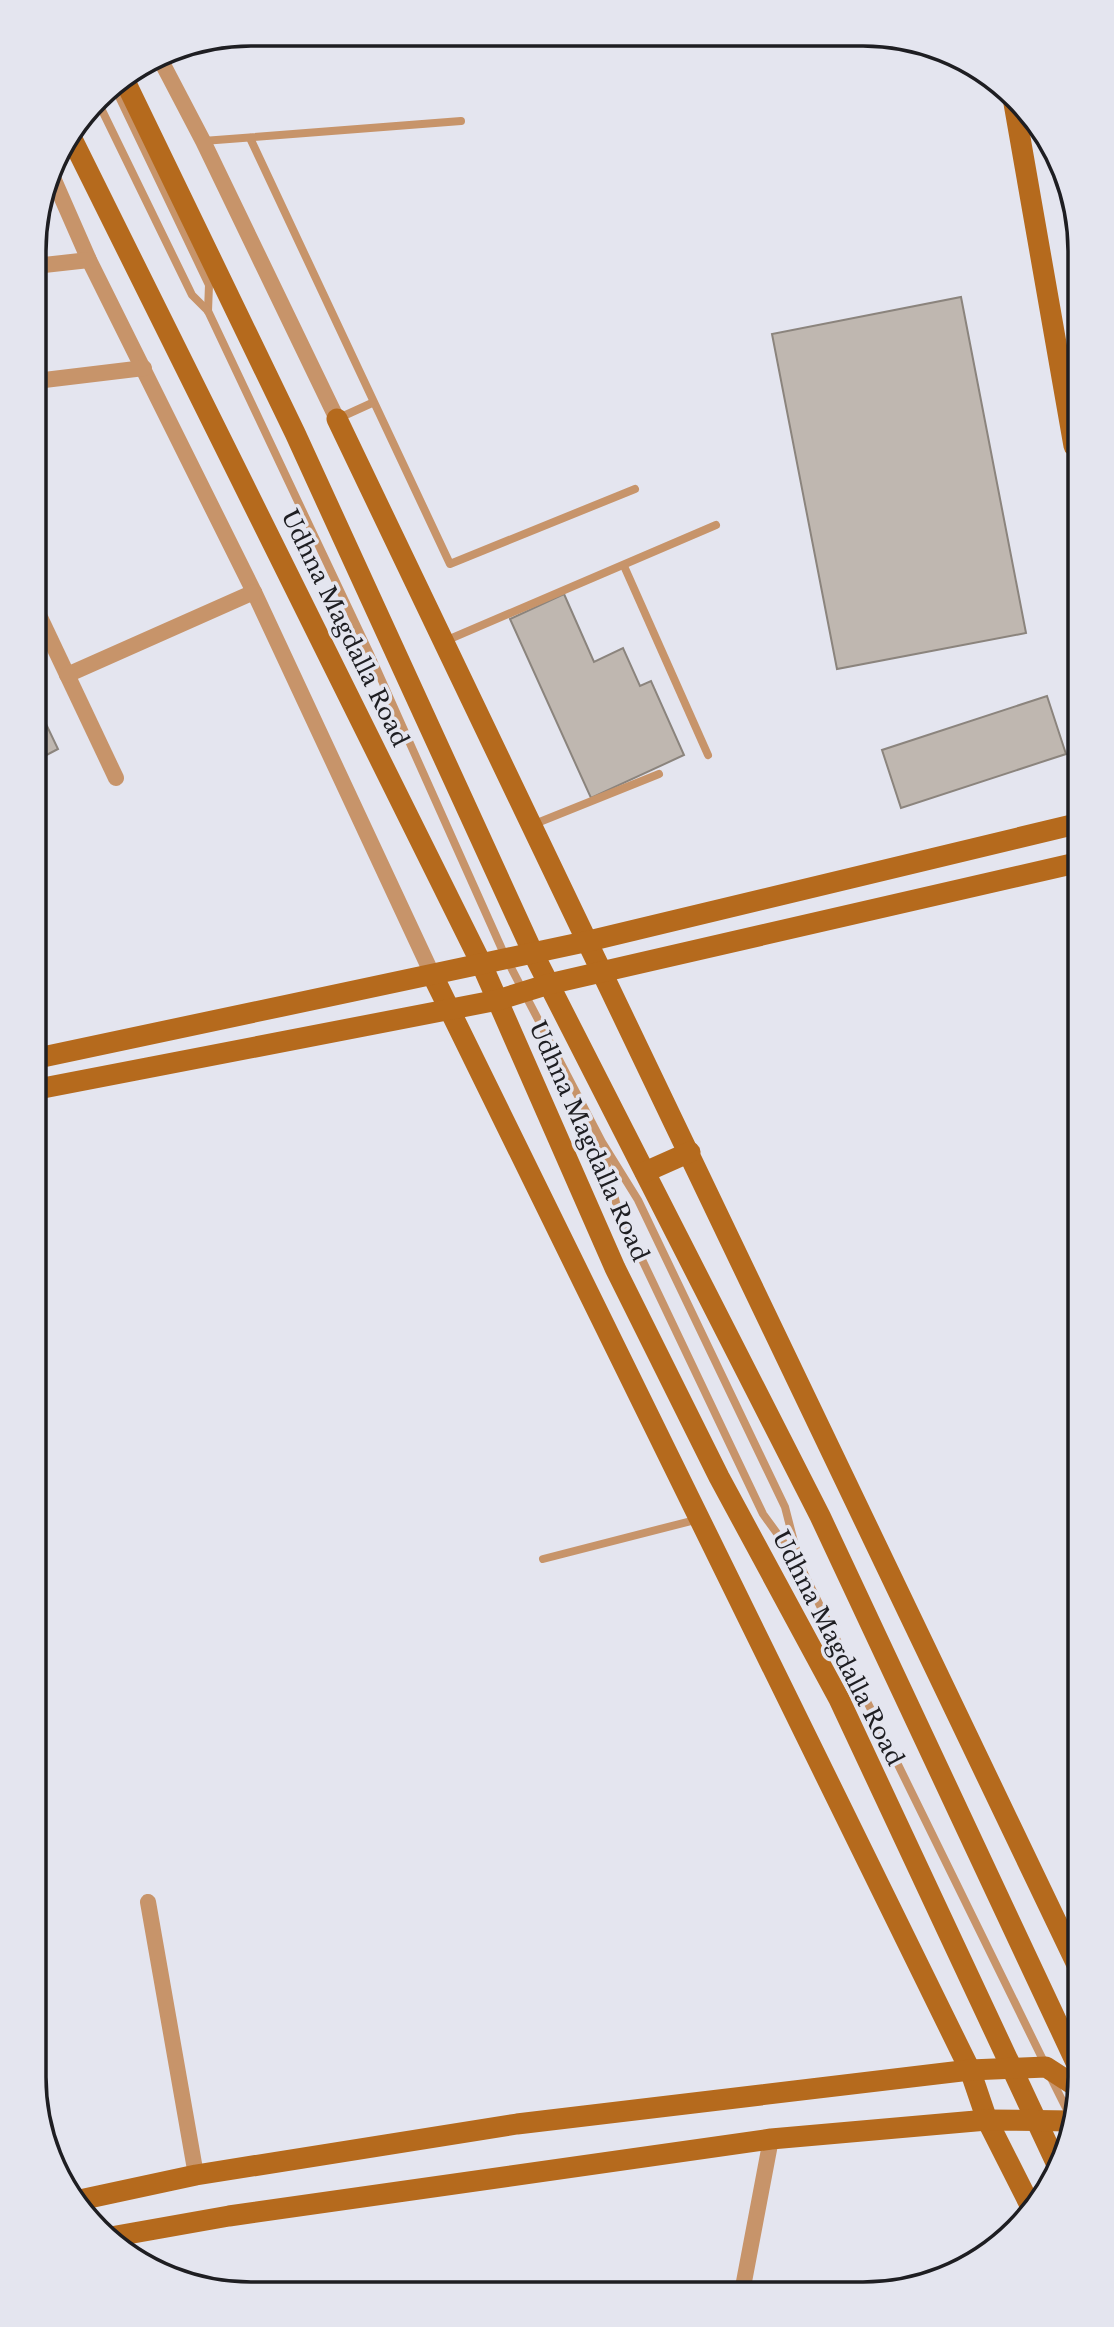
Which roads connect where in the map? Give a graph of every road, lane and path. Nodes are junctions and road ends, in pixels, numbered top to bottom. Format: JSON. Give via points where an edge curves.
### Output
{"nodes":[{"id":1,"x":163,"y":65,"type":"edge"},
{"id":2,"x":128,"y":87,"type":"edge"},
{"id":3,"x":118,"y":94,"type":"edge"},
{"id":4,"x":102,"y":109,"type":"edge"},
{"id":5,"x":1016,"y":114,"type":"edge"},
{"id":6,"x":461,"y":121,"type":"dead end"},
{"id":7,"x":250,"y":138,"type":"junction"},
{"id":8,"x":203,"y":141,"type":"junction"},
{"id":9,"x":75,"y":145,"type":"edge"},
{"id":10,"x":56,"y":187,"type":"edge"},
{"id":11,"x":89,"y":260,"type":"junction"},
{"id":12,"x":46,"y":265,"type":"edge"},
{"id":13,"x":208,"y":312,"type":"junction"},
{"id":14,"x":144,"y":368,"type":"junction"},
{"id":15,"x":46,"y":380,"type":"edge"},
{"id":16,"x":1068,"y":390,"type":"edge"},
{"id":17,"x":372,"y":403,"type":"junction"},
{"id":18,"x":337,"y":419,"type":"junction"},
{"id":19,"x":635,"y":489,"type":"dead end"},
{"id":20,"x":716,"y":524,"type":"dead end"},
{"id":21,"x":624,"y":566,"type":"junction"},
{"id":22,"x":254,"y":592,"type":"junction"},
{"id":23,"x":46,"y":630,"type":"edge"},
{"id":24,"x":445,"y":641,"type":"junction"},
{"id":25,"x":67,"y":675,"type":"junction"},
{"id":26,"x":708,"y":755,"type":"dead end"},
{"id":27,"x":659,"y":775,"type":"dead end"},
{"id":28,"x":116,"y":778,"type":"dead end"},
{"id":29,"x":532,"y":825,"type":"junction"},
{"id":30,"x":1068,"y":826,"type":"edge"},
{"id":31,"x":1068,"y":865,"type":"edge"},
{"id":32,"x":589,"y":941,"type":"junction"},
{"id":33,"x":533,"y":953,"type":"junction"},
{"id":34,"x":507,"y":959,"type":"junction"},
{"id":35,"x":482,"y":965,"type":"junction"},
{"id":36,"x":604,"y":973,"type":"junction"},
{"id":37,"x":433,"y":976,"type":"junction"},
{"id":38,"x":549,"y":985,"type":"junction"},
{"id":39,"x":524,"y":992,"type":"junction"},
{"id":40,"x":498,"y":1000,"type":"junction"},
{"id":41,"x":450,"y":1009,"type":"junction"},
{"id":42,"x":46,"y":1056,"type":"edge"},
{"id":43,"x":46,"y":1086,"type":"edge"},
{"id":44,"x":602,"y":1142,"type":"junction"},
{"id":45,"x":690,"y":1152,"type":"junction"},
{"id":46,"x":645,"y":1172,"type":"junction"},
{"id":47,"x":702,"y":1518,"type":"junction"},
{"id":48,"x":543,"y":1559,"type":"dead end"},
{"id":49,"x":800,"y":1565,"type":"junction"},
{"id":50,"x":148,"y":1902,"type":"dead end"},
{"id":51,"x":1068,"y":1946,"type":"edge"},
{"id":52,"x":1068,"y":2045,"type":"edge"},
{"id":53,"x":1013,"y":2067,"type":"junction"},
{"id":54,"x":1046,"y":2067,"type":"junction"},
{"id":55,"x":970,"y":2070,"type":"junction"},
{"id":56,"x":1068,"y":2081,"type":"edge"},
{"id":57,"x":1066,"y":2108,"type":"edge"},
{"id":58,"x":1034,"y":2119,"type":"junction"},
{"id":59,"x":987,"y":2120,"type":"junction"},
{"id":60,"x":1064,"y":2121,"type":"edge"},
{"id":61,"x":771,"y":2139,"type":"junction"},
{"id":62,"x":1052,"y":2156,"type":"edge"},
{"id":63,"x":196,"y":2175,"type":"junction"},
{"id":64,"x":86,"y":2199,"type":"edge"},
{"id":65,"x":1027,"y":2200,"type":"edge"},
{"id":66,"x":121,"y":2235,"type":"edge"},
{"id":67,"x":744,"y":2282,"type":"edge"}],
"edges":[{"from":1,"to":8,"type":"street"},
{"from":2,"to":33,"type":"street","name":"Udhna Magdalla Road","via":[[295,433]]},
{"from":3,"to":13,"type":"lane","via":[[209,285]]},
{"from":4,"to":13,"type":"lane","via":[[192,295]]},
{"from":5,"to":16,"type":"street"},
{"from":6,"to":7,"type":"lane"},
{"from":7,"to":8,"type":"lane"},
{"from":7,"to":17,"type":"lane"},
{"from":8,"to":18,"type":"street"},
{"from":9,"to":35,"type":"street","name":"Udhna Magdalla Road"},
{"from":10,"to":11,"type":"street"},
{"from":11,"to":12,"type":"street"},
{"from":11,"to":14,"type":"street"},
{"from":13,"to":34,"type":"lane","via":[[370,654]]},
{"from":14,"to":15,"type":"street"},
{"from":14,"to":22,"type":"street"},
{"from":17,"to":18,"type":"lane"},
{"from":17,"to":19,"type":"lane","via":[[450,564]]},
{"from":18,"to":24,"type":"street"},
{"from":20,"to":21,"type":"lane"},
{"from":21,"to":24,"type":"lane"},
{"from":21,"to":26,"type":"lane"},
{"from":22,"to":25,"type":"street"},
{"from":22,"to":37,"type":"street"},
{"from":23,"to":25,"type":"street"},
{"from":24,"to":29,"type":"street"},
{"from":25,"to":28,"type":"street"},
{"from":27,"to":29,"type":"lane"},
{"from":29,"to":32,"type":"street"},
{"from":30,"to":32,"type":"street"},
{"from":31,"to":36,"type":"street"},
{"from":32,"to":33,"type":"street"},
{"from":32,"to":36,"type":"street"},
{"from":33,"to":34,"type":"street"},
{"from":33,"to":38,"type":"street","name":"Udhna Magdalla Road"},
{"from":34,"to":35,"type":"street"},
{"from":34,"to":39,"type":"lane"},
{"from":35,"to":37,"type":"street"},
{"from":35,"to":40,"type":"street","name":"Udhna Magdalla Road"},
{"from":36,"to":38,"type":"street"},
{"from":36,"to":45,"type":"street"},
{"from":37,"to":41,"type":"street"},
{"from":37,"to":42,"type":"street"},
{"from":38,"to":39,"type":"street"},
{"from":38,"to":46,"type":"street","name":"Udhna Magdalla Road"},
{"from":39,"to":40,"type":"street"},
{"from":39,"to":44,"type":"lane"},
{"from":40,"to":41,"type":"street"},
{"from":40,"to":53,"type":"street","name":"Udhna Magdalla Road","via":[[615,1268],[719,1477],[839,1699]]},
{"from":41,"to":43,"type":"street"},
{"from":41,"to":47,"type":"street"},
{"from":44,"to":49,"type":"lane","via":[[638,1200],[785,1507]]},
{"from":44,"to":49,"type":"lane","via":[[617,1207],[763,1514]]},
{"from":45,"to":46,"type":"street"},
{"from":45,"to":51,"type":"street"},
{"from":46,"to":52,"type":"street","name":"Udhna Magdalla Road","via":[[820,1516]]},
{"from":47,"to":48,"type":"lane"},
{"from":47,"to":55,"type":"street"},
{"from":49,"to":54,"type":"lane"},
{"from":50,"to":63,"type":"street"},
{"from":53,"to":54,"type":"street"},
{"from":53,"to":55,"type":"street"},
{"from":53,"to":58,"type":"street","name":"Udhna Magdalla Road"},
{"from":54,"to":56,"type":"street"},
{"from":54,"to":57,"type":"lane"},
{"from":55,"to":59,"type":"street"},
{"from":55,"to":63,"type":"street","via":[[517,2124]]},
{"from":58,"to":59,"type":"street"},
{"from":58,"to":60,"type":"street"},
{"from":58,"to":62,"type":"street","name":"Udhna Magdalla Road"},
{"from":59,"to":61,"type":"street"},
{"from":59,"to":65,"type":"street"},
{"from":61,"to":66,"type":"street"},
{"from":61,"to":67,"type":"street"},
{"from":63,"to":64,"type":"street"}]}
